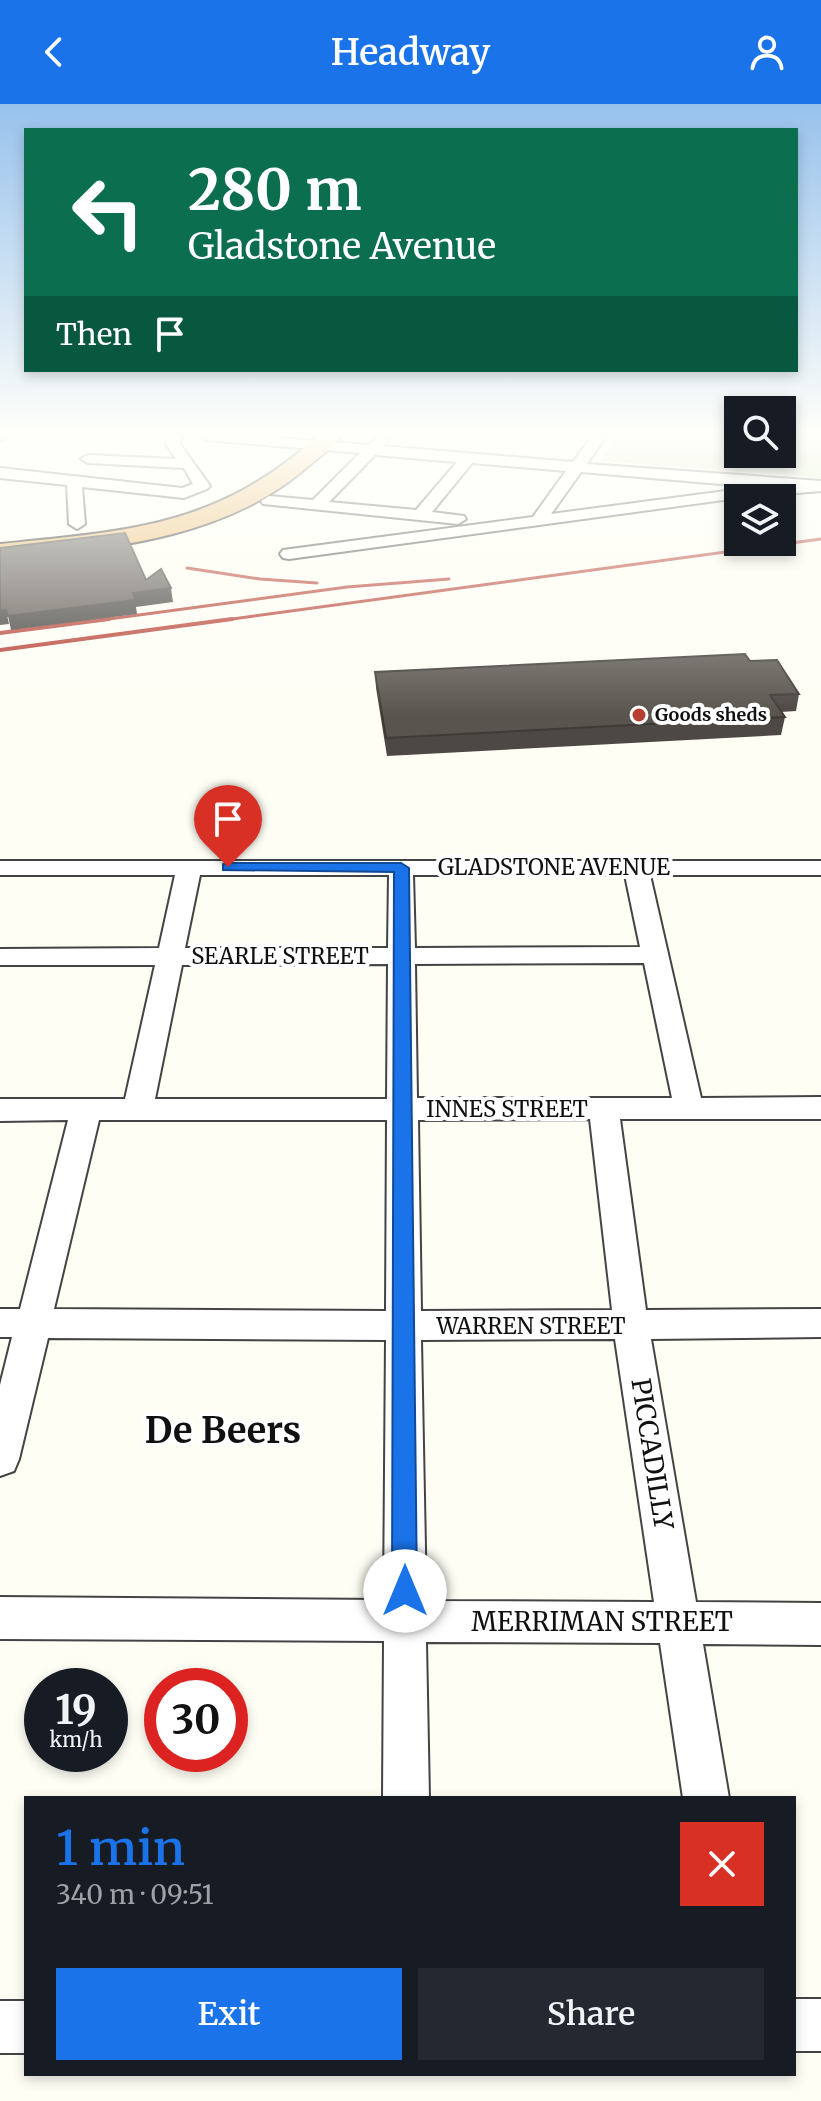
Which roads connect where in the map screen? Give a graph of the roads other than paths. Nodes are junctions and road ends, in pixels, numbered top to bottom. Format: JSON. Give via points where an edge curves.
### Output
{"nodes":[{"id":1,"x":100,"y":529,"type":"edge"},
{"id":2,"x":149,"y":529,"type":"edge"},
{"id":3,"x":471,"y":529,"type":"edge"},
{"id":4,"x":0,"y":543,"type":"edge"},
{"id":5,"x":0,"y":552,"type":"edge"},
{"id":6,"x":289,"y":554,"type":"dead end"},
{"id":7,"x":636,"y":867,"type":"junction"},
{"id":8,"x":0,"y":868,"type":"edge"},
{"id":9,"x":189,"y":868,"type":"junction"},
{"id":10,"x":401,"y":868,"type":"junction"},
{"id":11,"x":821,"y":870,"type":"edge"},
{"id":12,"x":657,"y":955,"type":"junction"},
{"id":13,"x":171,"y":956,"type":"junction"},
{"id":14,"x":402,"y":956,"type":"junction"},
{"id":15,"x":0,"y":957,"type":"edge"},
{"id":16,"x":821,"y":1108,"type":"edge"},
{"id":17,"x":402,"y":1109,"type":"junction"},
{"id":18,"x":604,"y":1109,"type":"junction"},
{"id":19,"x":689,"y":1109,"type":"junction"},
{"id":20,"x":0,"y":1110,"type":"edge"},
{"id":21,"x":86,"y":1110,"type":"junction"},
{"id":22,"x":138,"y":1110,"type":"junction"},
{"id":23,"x":16,"y":1323,"type":"edge"},
{"id":24,"x":821,"y":1323,"type":"edge"},
{"id":25,"x":403,"y":1326,"type":"junction"},
{"id":26,"x":631,"y":1326,"type":"junction"},
{"id":27,"x":0,"y":1459,"type":"edge"},
{"id":28,"x":0,"y":1618,"type":"edge"},
{"id":29,"x":405,"y":1621,"type":"junction"},
{"id":30,"x":679,"y":1623,"type":"junction"},
{"id":31,"x":821,"y":1624,"type":"edge"},
{"id":32,"x":406,"y":1796,"type":"edge"},
{"id":33,"x":706,"y":1796,"type":"edge"},
{"id":34,"x":796,"y":2025,"type":"edge"},
{"id":35,"x":821,"y":2025,"type":"edge"},
{"id":36,"x":0,"y":2027,"type":"edge"},
{"id":37,"x":24,"y":2027,"type":"edge"}],
"edges":[{"from":1,"to":4,"type":"highway"},
{"from":2,"to":5,"type":"highway"},
{"from":3,"to":6,"type":"street"},
{"from":7,"to":10,"type":"street","name":"GLADSTONE AVENUE"},
{"from":7,"to":11,"type":"street","name":"GLADSTONE AVENUE"},
{"from":7,"to":12,"type":"street"},
{"from":8,"to":9,"type":"street","name":"GLADSTONE AVENUE"},
{"from":9,"to":10,"type":"street","name":"GLADSTONE AVENUE"},
{"from":9,"to":13,"type":"street"},
{"from":10,"to":14,"type":"street"},
{"from":12,"to":14,"type":"street","name":"SEARLE STREET"},
{"from":12,"to":19,"type":"street"},
{"from":13,"to":14,"type":"street","name":"SEARLE STREET"},
{"from":13,"to":15,"type":"street","name":"SEARLE STREET"},
{"from":13,"to":22,"type":"street"},
{"from":14,"to":17,"type":"street"},
{"from":16,"to":19,"type":"street","name":"INNES STREET"},
{"from":17,"to":18,"type":"street","name":"INNES STREET"},
{"from":17,"to":22,"type":"street","name":"INNES STREET"},
{"from":17,"to":25,"type":"street"},
{"from":18,"to":19,"type":"street","name":"INNES STREET"},
{"from":18,"to":26,"type":"street","name":"PICCADILLY"},
{"from":20,"to":21,"type":"street","name":"INNES STREET"},
{"from":21,"to":22,"type":"street","name":"INNES STREET"},
{"from":21,"to":23,"type":"street"},
{"from":23,"to":25,"type":"street","name":"WARREN STREET"},
{"from":23,"to":27,"type":"street"},
{"from":24,"to":26,"type":"street","name":"WARREN STREET"},
{"from":25,"to":26,"type":"street","name":"WARREN STREET"},
{"from":25,"to":29,"type":"street"},
{"from":26,"to":30,"type":"street","name":"PICCADILLY"},
{"from":28,"to":29,"type":"street","name":"MERRIMAN STREET"},
{"from":29,"to":30,"type":"street","name":"MERRIMAN STREET"},
{"from":29,"to":32,"type":"street"},
{"from":30,"to":31,"type":"street","name":"MERRIMAN STREET"},
{"from":30,"to":33,"type":"street","name":"PICCADILLY"},
{"from":34,"to":35,"type":"street"},
{"from":36,"to":37,"type":"street"}]}
